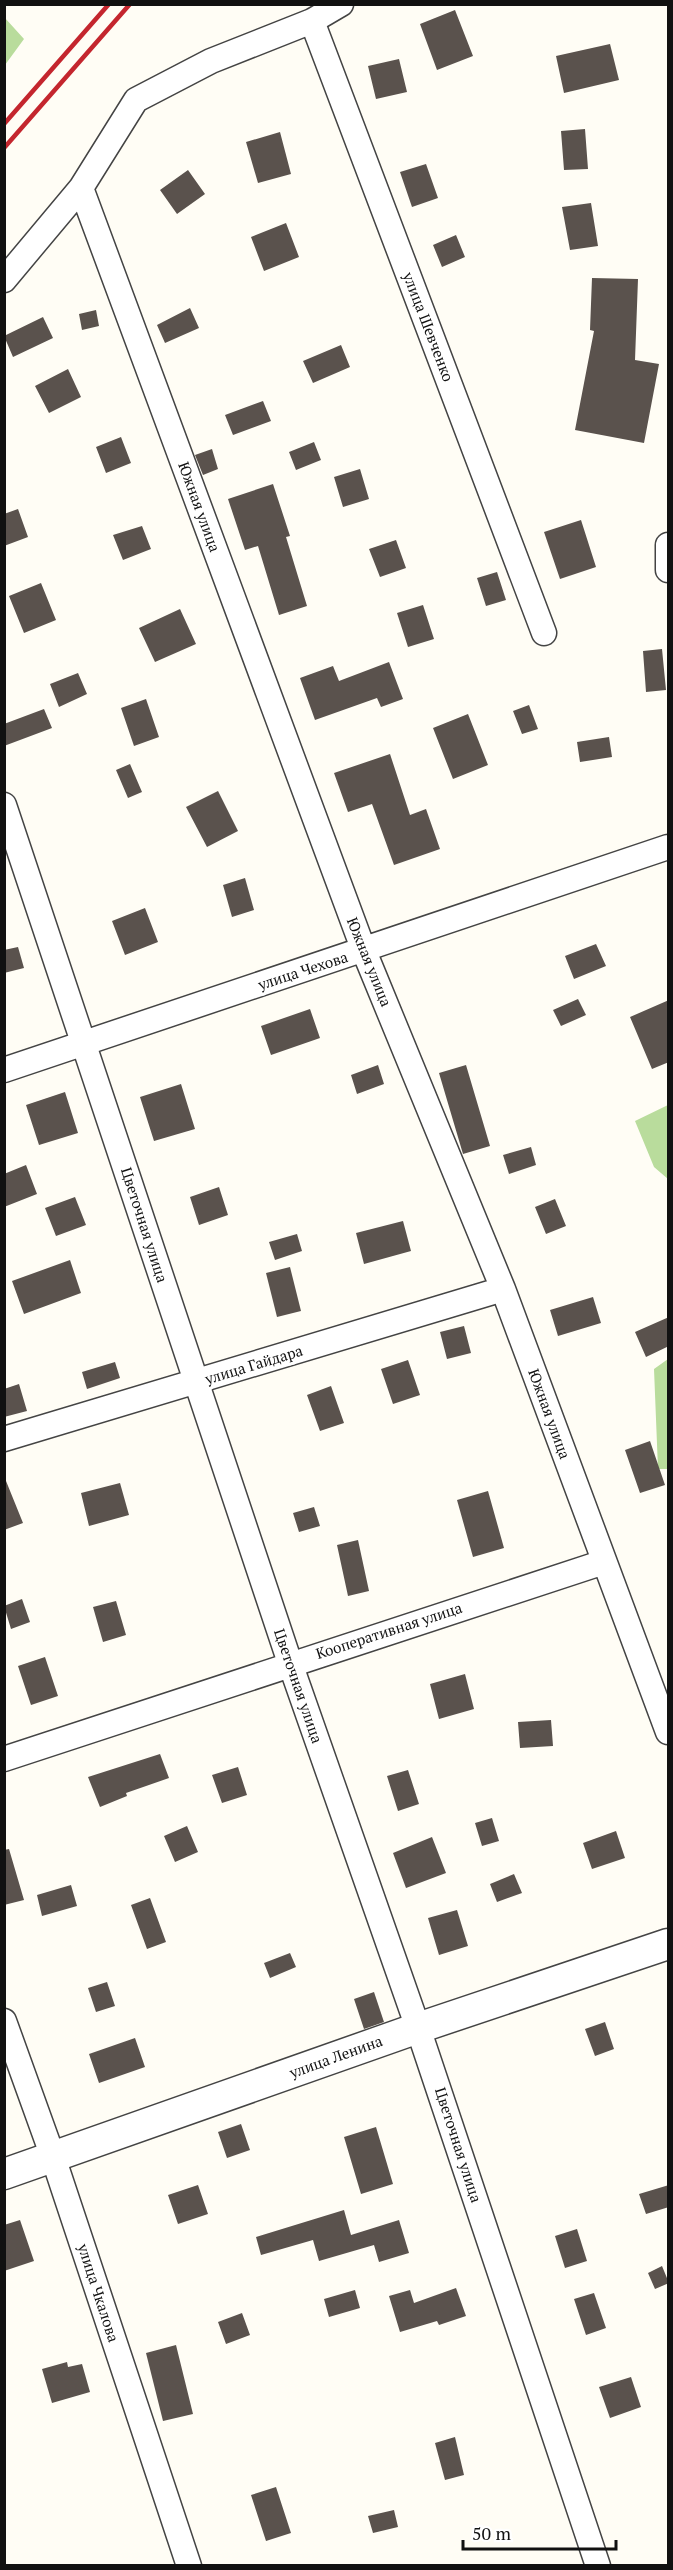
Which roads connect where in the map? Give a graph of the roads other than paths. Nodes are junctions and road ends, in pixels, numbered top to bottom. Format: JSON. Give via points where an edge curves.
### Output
{"nodes":[{"id":1,"x":341,"y":4,"type":"edge"},
{"id":2,"x":312,"y":21,"type":"junction"},
{"id":3,"x":81,"y":188,"type":"junction"},
{"id":4,"x":4,"y":280,"type":"edge"},
{"id":5,"x":669,"y":545,"type":"edge"},
{"id":6,"x":669,"y":570,"type":"edge"},
{"id":7,"x":544,"y":633,"type":"dead end"},
{"id":8,"x":4,"y":805,"type":"edge"},
{"id":9,"x":669,"y":847,"type":"edge"},
{"id":10,"x":364,"y":951,"type":"junction"},
{"id":11,"x":83,"y":1043,"type":"junction"},
{"id":12,"x":4,"y":1070,"type":"edge"},
{"id":13,"x":503,"y":1289,"type":"junction"},
{"id":14,"x":196,"y":1383,"type":"junction"},
{"id":15,"x":4,"y":1439,"type":"edge"},
{"id":16,"x":604,"y":1562,"type":"junction"},
{"id":17,"x":290,"y":1663,"type":"junction"},
{"id":18,"x":669,"y":1732,"type":"edge"},
{"id":19,"x":4,"y":1759,"type":"edge"},
{"id":20,"x":669,"y":1944,"type":"edge"},
{"id":21,"x":4,"y":2021,"type":"edge"},
{"id":22,"x":418,"y":2028,"type":"junction"},
{"id":23,"x":53,"y":2157,"type":"junction"},
{"id":24,"x":4,"y":2174,"type":"edge"},
{"id":25,"x":189,"y":2565,"type":"edge"},
{"id":26,"x":598,"y":2565,"type":"edge"}],
"edges":[{"from":1,"to":2,"type":"street"},
{"from":2,"to":3,"type":"street","via":[[212,61],[136,100]]},
{"from":2,"to":7,"type":"street","name":"улица Шевченко"},
{"from":3,"to":4,"type":"street"},
{"from":3,"to":10,"type":"street","name":"Южная улица"},
{"from":5,"to":6,"type":"street"},
{"from":8,"to":11,"type":"street","name":"Цветочная улица"},
{"from":9,"to":10,"type":"street","name":"улица Чехова"},
{"from":10,"to":11,"type":"street","name":"улица Чехова"},
{"from":10,"to":13,"type":"street","name":"Южная улица"},
{"from":11,"to":12,"type":"street","name":"улица Чехова"},
{"from":11,"to":14,"type":"street","name":"Цветочная улица"},
{"from":13,"to":14,"type":"street","name":"улица Гайдара"},
{"from":13,"to":16,"type":"street","name":"Южная улица"},
{"from":14,"to":15,"type":"street","name":"улица Гайдара"},
{"from":14,"to":17,"type":"street","name":"Цветочная улица"},
{"from":16,"to":17,"type":"street","name":"Кооперативная улица"},
{"from":16,"to":18,"type":"street","name":"Южная улица"},
{"from":17,"to":19,"type":"street","name":"Кооперативная улица"},
{"from":17,"to":22,"type":"street","name":"Цветочная улица"},
{"from":20,"to":22,"type":"street","name":"улица Ленина"},
{"from":21,"to":23,"type":"street","name":"улица Чкалова"},
{"from":22,"to":23,"type":"street","name":"улица Ленина"},
{"from":22,"to":26,"type":"street","name":"Цветочная улица"},
{"from":23,"to":24,"type":"street","name":"улица Ленина"},
{"from":23,"to":25,"type":"street","name":"улица Чкалова"}]}
